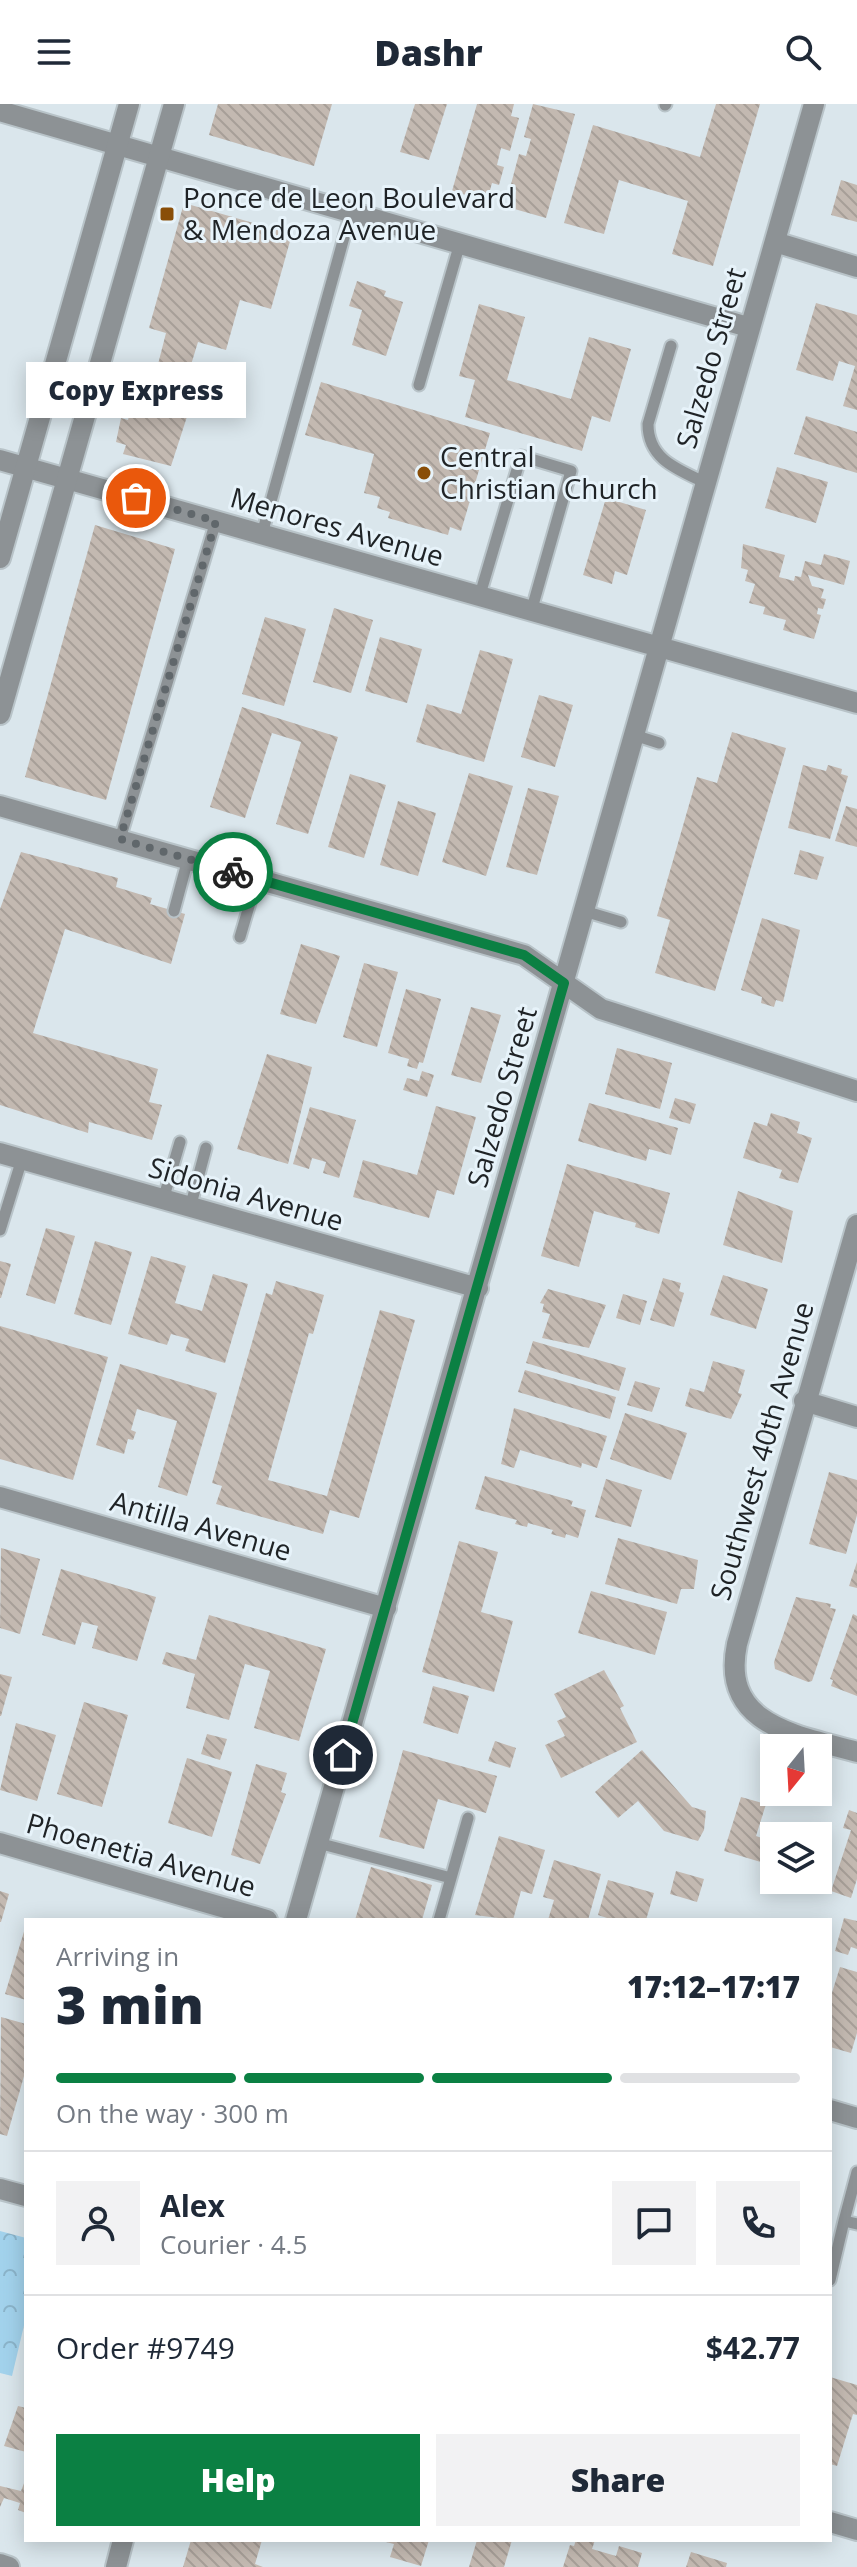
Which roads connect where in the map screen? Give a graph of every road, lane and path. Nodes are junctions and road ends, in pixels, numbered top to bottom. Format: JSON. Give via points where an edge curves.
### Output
{"nodes":[{"id":1,"x":129,"y":104,"type":"edge"},
{"id":2,"x":174,"y":104,"type":"edge"},
{"id":3,"x":814,"y":104,"type":"edge"},
{"id":4,"x":0,"y":111,"type":"edge"},
{"id":5,"x":117,"y":146,"type":"junction"},
{"id":6,"x":158,"y":158,"type":"junction"},
{"id":7,"x":351,"y":212,"type":"junction"},
{"id":8,"x":775,"y":242,"type":"junction"},
{"id":9,"x":460,"y":243,"type":"junction"},
{"id":10,"x":857,"y":267,"type":"edge"},
{"id":11,"x":748,"y":327,"type":"junction"},
{"id":12,"x":671,"y":346,"type":"dead end"},
{"id":13,"x":419,"y":385,"type":"dead end"},
{"id":14,"x":0,"y":460,"type":"edge"},
{"id":15,"x":26,"y":467,"type":"junction"},
{"id":16,"x":68,"y":479,"type":"junction"},
{"id":17,"x":704,"y":482,"type":"junction"},
{"id":18,"x":216,"y":521,"type":"junction"},
{"id":19,"x":262,"y":534,"type":"junction"},
{"id":20,"x":0,"y":558,"type":"edge"},
{"id":21,"x":479,"y":598,"type":"junction"},
{"id":22,"x":531,"y":613,"type":"junction"},
{"id":23,"x":658,"y":649,"type":"junction"},
{"id":24,"x":857,"y":703,"type":"edge"},
{"id":25,"x":0,"y":714,"type":"edge"},
{"id":26,"x":634,"y":735,"type":"junction"},
{"id":27,"x":659,"y":743,"type":"dead end"},
{"id":28,"x":0,"y":806,"type":"edge"},
{"id":29,"x":120,"y":839,"type":"junction"},
{"id":30,"x":188,"y":859,"type":"junction"},
{"id":31,"x":257,"y":879,"type":"junction"},
{"id":32,"x":174,"y":911,"type":"dead end"},
{"id":33,"x":584,"y":911,"type":"junction"},
{"id":34,"x":621,"y":922,"type":"dead end"},
{"id":35,"x":240,"y":937,"type":"dead end"},
{"id":36,"x":564,"y":983,"type":"junction"},
{"id":37,"x":857,"y":1091,"type":"edge"},
{"id":38,"x":180,"y":1142,"type":"dead end"},
{"id":39,"x":206,"y":1148,"type":"dead end"},
{"id":40,"x":0,"y":1153,"type":"edge"},
{"id":41,"x":22,"y":1159,"type":"junction"},
{"id":42,"x":163,"y":1200,"type":"junction"},
{"id":43,"x":190,"y":1208,"type":"junction"},
{"id":44,"x":857,"y":1225,"type":"edge"},
{"id":45,"x":0,"y":1230,"type":"edge"},
{"id":46,"x":478,"y":1288,"type":"junction"},
{"id":47,"x":804,"y":1401,"type":"junction"},
{"id":48,"x":857,"y":1417,"type":"edge"},
{"id":49,"x":0,"y":1497,"type":"edge"},
{"id":50,"x":386,"y":1608,"type":"junction"},
{"id":51,"x":857,"y":1752,"type":"edge"},
{"id":52,"x":468,"y":1818,"type":"dead end"},
{"id":53,"x":0,"y":1843,"type":"edge"},
{"id":54,"x":318,"y":1843,"type":"junction"},
{"id":55,"x":451,"y":1878,"type":"junction"},
{"id":56,"x":260,"y":1918,"type":"edge"},
{"id":57,"x":297,"y":1918,"type":"edge"},
{"id":58,"x":440,"y":1918,"type":"edge"},
{"id":59,"x":832,"y":2111,"type":"edge"},
{"id":60,"x":857,"y":2118,"type":"edge"},
{"id":61,"x":857,"y":2172,"type":"edge"},
{"id":62,"x":0,"y":2189,"type":"edge"},
{"id":63,"x":24,"y":2195,"type":"edge"},
{"id":64,"x":844,"y":2221,"type":"junction"},
{"id":65,"x":857,"y":2224,"type":"edge"},
{"id":66,"x":832,"y":2272,"type":"edge"},
{"id":67,"x":832,"y":2523,"type":"edge"},
{"id":68,"x":857,"y":2530,"type":"edge"},
{"id":69,"x":122,"y":2542,"type":"edge"},
{"id":70,"x":0,"y":2564,"type":"edge"},
{"id":71,"x":9,"y":2567,"type":"edge"},
{"id":72,"x":116,"y":2567,"type":"edge"}],
"edges":[{"from":1,"to":5,"type":"street"},
{"from":2,"to":6,"type":"street"},
{"from":3,"to":8,"type":"street","name":"Salzedo Street"},
{"from":4,"to":5,"type":"street"},
{"from":5,"to":6,"type":"street"},
{"from":5,"to":15,"type":"street"},
{"from":6,"to":7,"type":"street"},
{"from":6,"to":16,"type":"street"},
{"from":7,"to":9,"type":"street"},
{"from":7,"to":19,"type":"lane"},
{"from":8,"to":10,"type":"street"},
{"from":8,"to":11,"type":"street","name":"Salzedo Street"},
{"from":9,"to":11,"type":"street"},
{"from":9,"to":13,"type":"lane"},
{"from":11,"to":17,"type":"street","name":"Salzedo Street"},
{"from":12,"to":17,"type":"lane","via":[[648,437],[662,460]]},
{"from":14,"to":15,"type":"street","name":"Menores Avenue"},
{"from":15,"to":16,"type":"street","name":"Menores Avenue"},
{"from":15,"to":20,"type":"street"},
{"from":16,"to":18,"type":"street","name":"Menores Avenue"},
{"from":16,"to":25,"type":"street"},
{"from":17,"to":23,"type":"street","name":"Salzedo Street"},
{"from":18,"to":19,"type":"street","name":"Menores Avenue"},
{"from":18,"to":29,"type":"lane"},
{"from":19,"to":21,"type":"street","name":"Menores Avenue"},
{"from":21,"to":22,"type":"street","name":"Menores Avenue"},
{"from":21,"to":22,"type":"lane","via":[[521,456],[571,471]]},
{"from":22,"to":23,"type":"street","name":"Menores Avenue"},
{"from":23,"to":24,"type":"street","name":"Menores Avenue"},
{"from":23,"to":26,"type":"street","name":"Salzedo Street"},
{"from":26,"to":27,"type":"lane"},
{"from":26,"to":33,"type":"street","name":"Salzedo Street"},
{"from":28,"to":29,"type":"street"},
{"from":29,"to":30,"type":"street"},
{"from":30,"to":31,"type":"street"},
{"from":30,"to":32,"type":"lane"},
{"from":31,"to":35,"type":"lane"},
{"from":31,"to":36,"type":"street","via":[[524,955]]},
{"from":33,"to":34,"type":"lane"},
{"from":33,"to":36,"type":"street","name":"Salzedo Street"},
{"from":36,"to":37,"type":"street","via":[[601,1009]]},
{"from":36,"to":46,"type":"street","name":"Salzedo Street"},
{"from":38,"to":42,"type":"lane"},
{"from":39,"to":43,"type":"lane"},
{"from":40,"to":41,"type":"street","name":"Sidonia Avenue"},
{"from":41,"to":42,"type":"street","name":"Sidonia Avenue"},
{"from":41,"to":45,"type":"lane"},
{"from":42,"to":43,"type":"street","name":"Sidonia Avenue"},
{"from":43,"to":46,"type":"street","name":"Sidonia Avenue"},
{"from":44,"to":47,"type":"street","name":"Southwest 40th Avenue"},
{"from":46,"to":50,"type":"street","name":"Salzedo Street"},
{"from":47,"to":48,"type":"street"},
{"from":47,"to":51,"type":"street","name":"Southwest 40th Avenue","via":[[733,1673],[738,1693],[777,1728]]},
{"from":49,"to":50,"type":"street","name":"Antilla Avenue"},
{"from":50,"to":54,"type":"street","name":"Salzedo Street"},
{"from":52,"to":55,"type":"lane"},
{"from":53,"to":56,"type":"street","name":"Phoenetia Avenue"},
{"from":54,"to":55,"type":"lane"},
{"from":54,"to":57,"type":"street","name":"Salzedo Street"},
{"from":55,"to":58,"type":"lane"},
{"from":59,"to":60,"type":"street"},
{"from":61,"to":64,"type":"lane"},
{"from":62,"to":63,"type":"street"},
{"from":64,"to":65,"type":"lane"},
{"from":64,"to":66,"type":"lane"},
{"from":67,"to":68,"type":"street"},
{"from":69,"to":72,"type":"street"},
{"from":70,"to":71,"type":"street"}]}
